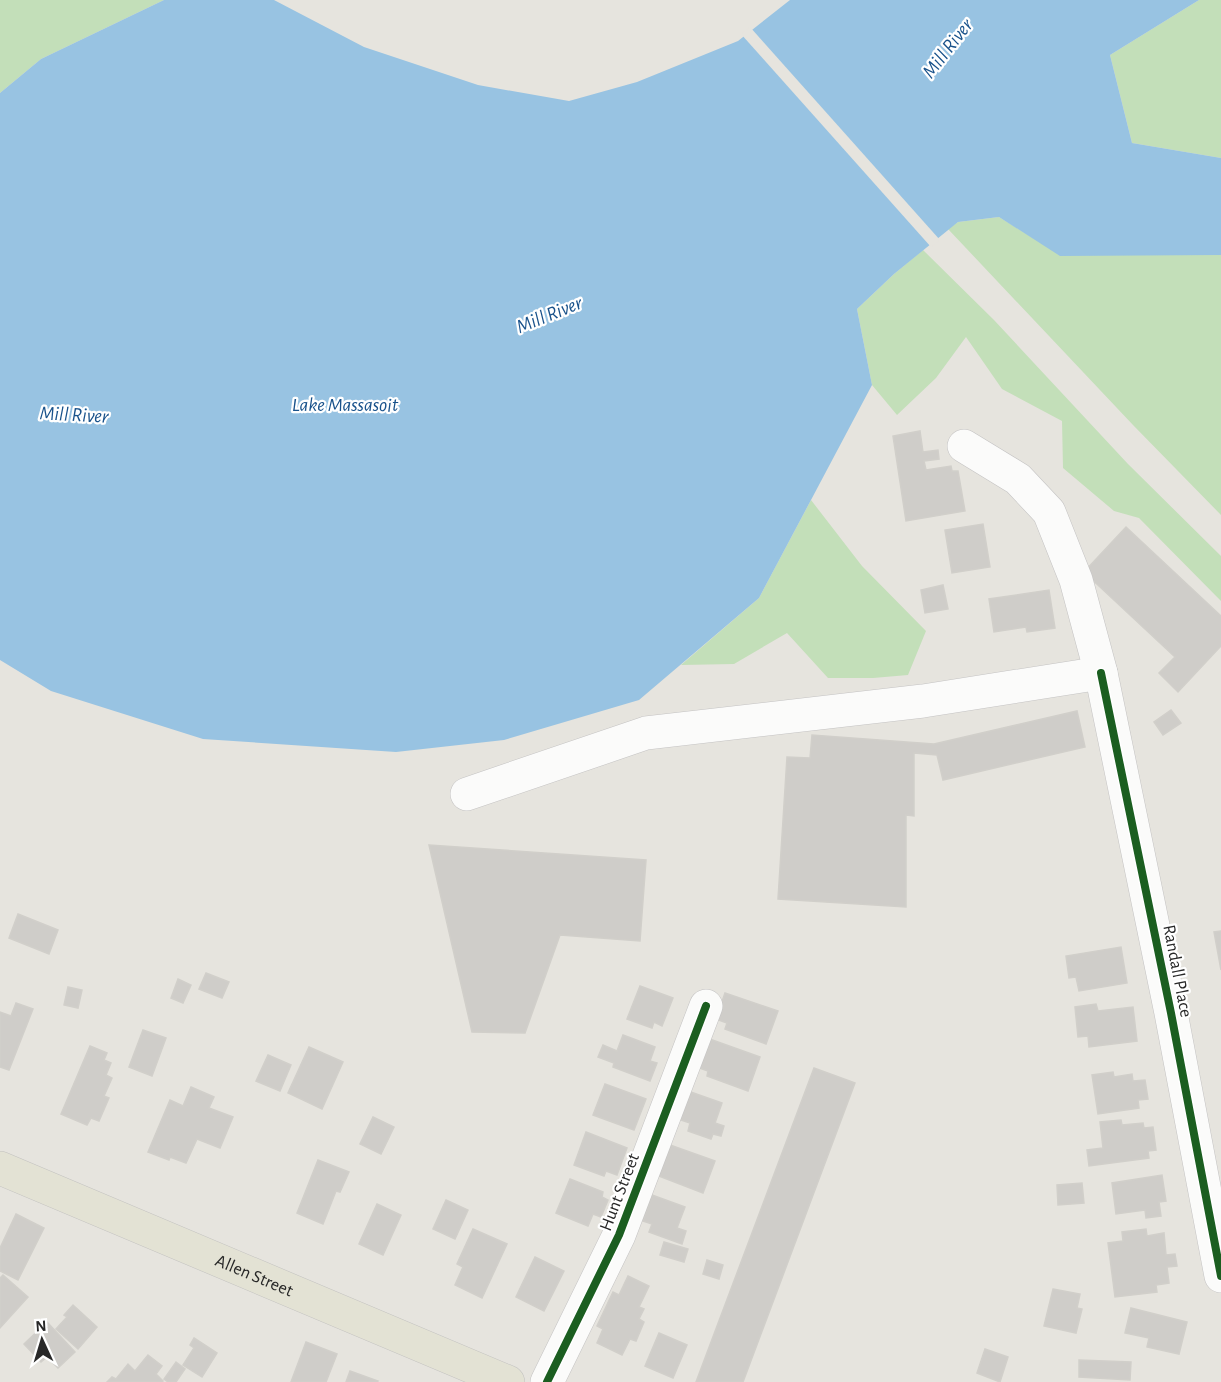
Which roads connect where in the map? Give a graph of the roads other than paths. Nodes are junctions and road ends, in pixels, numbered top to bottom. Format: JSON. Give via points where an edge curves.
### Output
{"nodes":[{"id":1,"x":964,"y":446,"type":"dead end"},
{"id":2,"x":1101,"y":673,"type":"junction"},
{"id":3,"x":467,"y":794,"type":"dead end"},
{"id":4,"x":706,"y":1006,"type":"dead end"},
{"id":5,"x":0,"y":1168,"type":"edge"},
{"id":6,"x":1221,"y":1276,"type":"edge"},
{"id":7,"x":508,"y":1382,"type":"edge"},
{"id":8,"x":547,"y":1382,"type":"edge"}],
"edges":[{"from":1,"to":2,"type":"street","name":"Randall Place","via":[[1018,479],[1049,512],[1076,580]]},
{"from":2,"to":3,"type":"street","via":[[923,701],[646,733]]},
{"from":2,"to":6,"type":"street","name":"Randall Place"},
{"from":4,"to":8,"type":"street","name":"Hunt Street","via":[[619,1235]]},
{"from":5,"to":7,"type":"main road","name":"Allen Street"}]}
